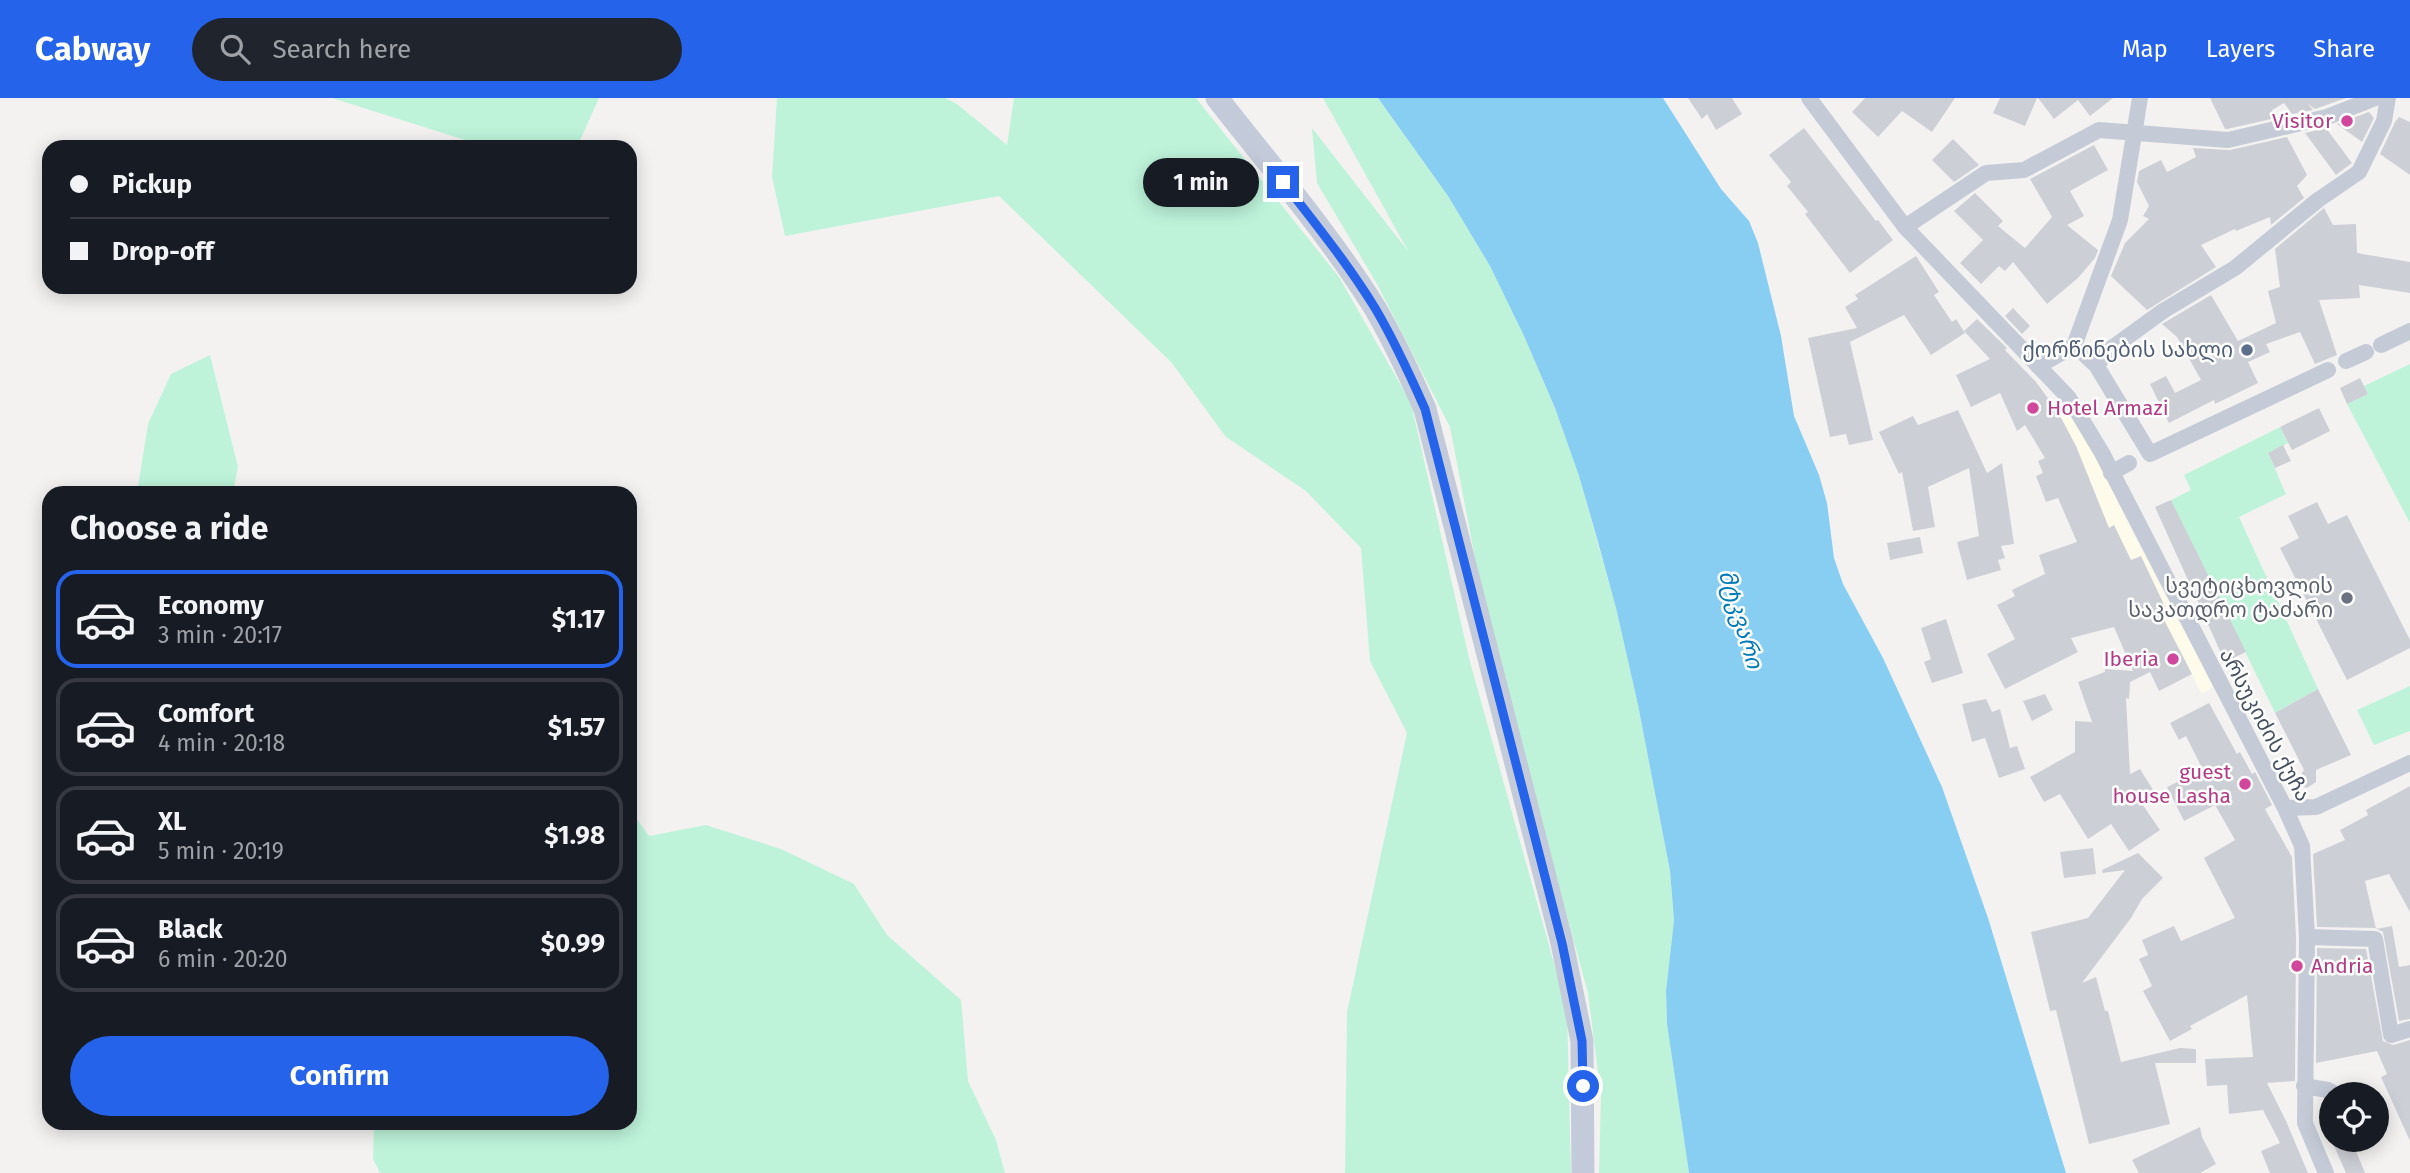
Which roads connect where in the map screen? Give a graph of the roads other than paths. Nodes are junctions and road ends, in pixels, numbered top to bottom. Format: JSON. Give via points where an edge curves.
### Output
{"nodes":[{"id":1,"x":1217,"y":98,"type":"edge"},
{"id":2,"x":1809,"y":98,"type":"edge"},
{"id":3,"x":2140,"y":98,"type":"edge"},
{"id":4,"x":2375,"y":98,"type":"edge"},
{"id":5,"x":2388,"y":98,"type":"edge"},
{"id":6,"x":2133,"y":132,"type":"junction"},
{"id":7,"x":1906,"y":227,"type":"junction"},
{"id":8,"x":2410,"y":331,"type":"edge"},
{"id":9,"x":2381,"y":345,"type":"dead end"},
{"id":10,"x":2366,"y":352,"type":"dead end"},
{"id":11,"x":2085,"y":356,"type":"junction"},
{"id":12,"x":2346,"y":361,"type":"dead end"},
{"id":13,"x":2038,"y":366,"type":"junction"},
{"id":14,"x":2328,"y":370,"type":"dead end"},
{"id":15,"x":2138,"y":459,"type":"junction"},
{"id":16,"x":2111,"y":473,"type":"junction"},
{"id":17,"x":2410,"y":763,"type":"edge"},
{"id":18,"x":2285,"y":808,"type":"junction"},
{"id":19,"x":2307,"y":937,"type":"junction"},
{"id":20,"x":2410,"y":1029,"type":"edge"},
{"id":21,"x":2304,"y":1086,"type":"junction"},
{"id":22,"x":2319,"y":1088,"type":"edge"},
{"id":23,"x":1583,"y":1173,"type":"edge"},
{"id":24,"x":2326,"y":1173,"type":"edge"}],
"edges":[{"from":1,"to":23,"type":"main road","via":[[1368,298],[1425,409],[1562,943],[1582,1041]]},
{"from":2,"to":7,"type":"street","name":"არსუკიძის ქუჩა"},
{"from":3,"to":6,"type":"street"},
{"from":4,"to":6,"type":"street","via":[[2327,117],[2228,140]]},
{"from":5,"to":11,"type":"street","via":[[2384,121],[2359,172],[2235,268],[2112,348]]},
{"from":6,"to":7,"type":"street","via":[[2099,130],[2024,170],[1986,173]]},
{"from":6,"to":11,"type":"street","via":[[2120,220]]},
{"from":7,"to":13,"type":"street","name":"არსუკიძის ქუჩა"},
{"from":8,"to":9,"type":"street"},
{"from":10,"to":12,"type":"street"},
{"from":11,"to":13,"type":"street"},
{"from":11,"to":15,"type":"street","via":[[2138,434]]},
{"from":13,"to":16,"type":"street","name":"არსუკიძის ქუჩა","via":[[2069,398]]},
{"from":14,"to":15,"type":"street"},
{"from":15,"to":16,"type":"street"},
{"from":16,"to":18,"type":"street","name":"არსუკიძის ქუჩა"},
{"from":17,"to":18,"type":"street","via":[[2316,807]]},
{"from":18,"to":19,"type":"street","name":"არსუკიძის ქუჩა","via":[[2302,846]]},
{"from":19,"to":20,"type":"street","via":[[2375,939],[2390,1035]]},
{"from":19,"to":21,"type":"street","name":"არსუკიძის ქუჩა"},
{"from":21,"to":22,"type":"street"},
{"from":21,"to":24,"type":"street","name":"არსუკიძის ქუჩა","via":[[2305,1123]]}]}
